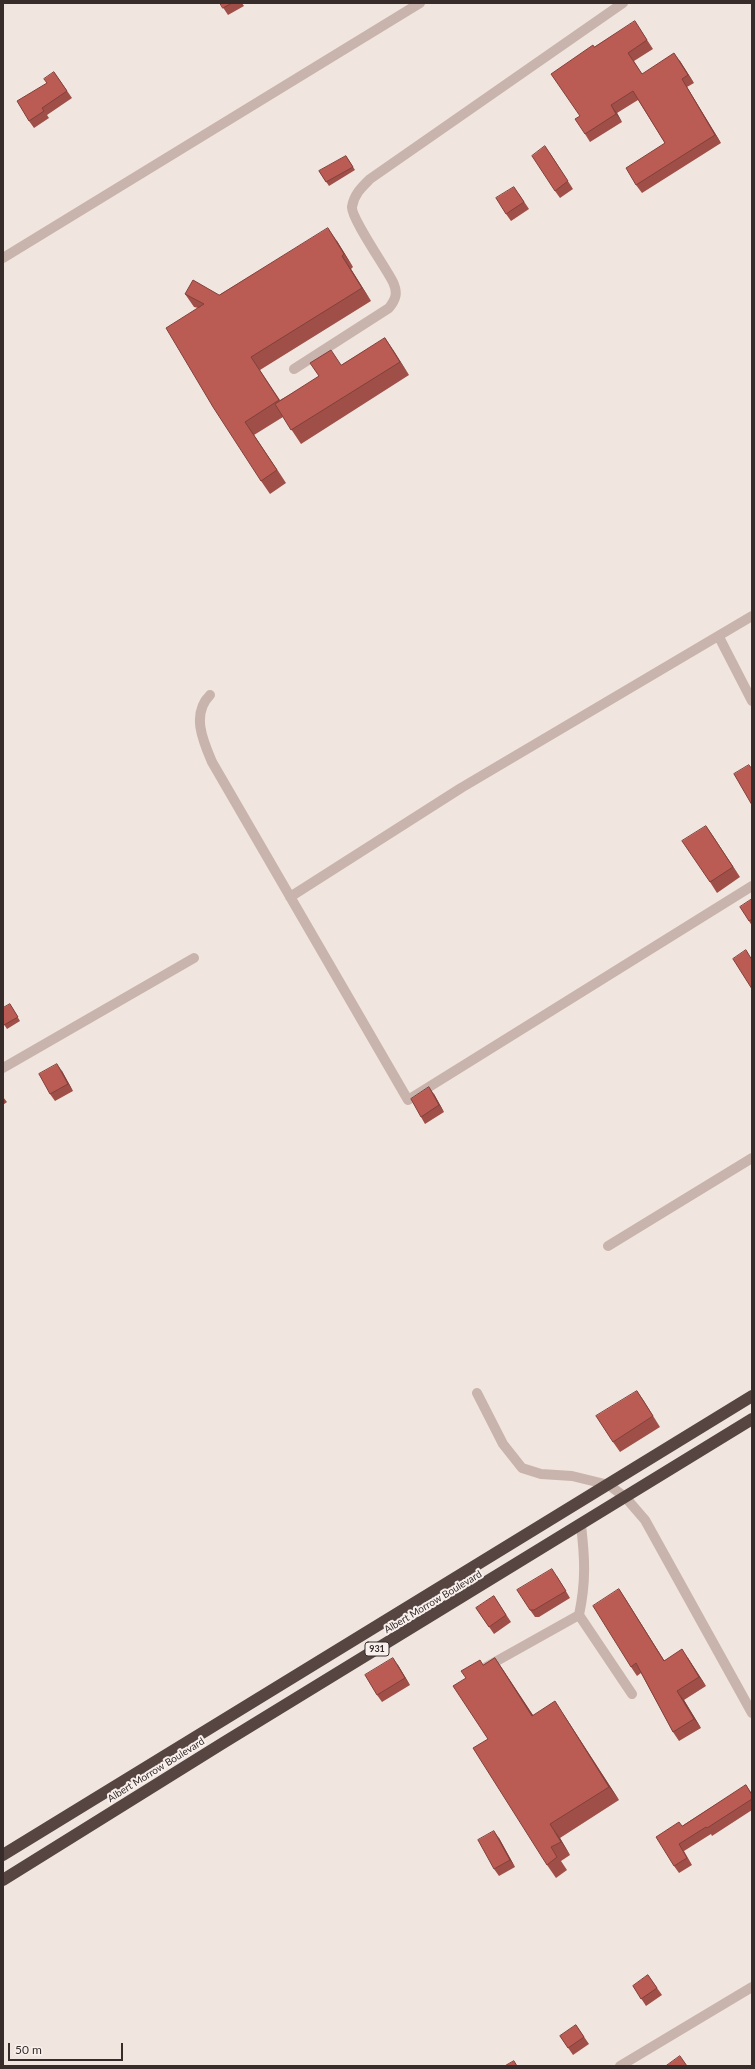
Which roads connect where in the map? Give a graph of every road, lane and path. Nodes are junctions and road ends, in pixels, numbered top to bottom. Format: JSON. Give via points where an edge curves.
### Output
{"nodes":[{"id":1,"x":420,"y":3,"type":"edge"},
{"id":2,"x":623,"y":3,"type":"edge"},
{"id":3,"x":3,"y":258,"type":"edge"},
{"id":4,"x":294,"y":370,"type":"dead end"},
{"id":5,"x":752,"y":616,"type":"edge"},
{"id":6,"x":719,"y":636,"type":"junction"},
{"id":7,"x":210,"y":695,"type":"dead end"},
{"id":8,"x":752,"y":701,"type":"edge"},
{"id":9,"x":752,"y":886,"type":"edge"},
{"id":10,"x":290,"y":897,"type":"junction"},
{"id":11,"x":194,"y":958,"type":"dead end"},
{"id":12,"x":3,"y":1068,"type":"edge"},
{"id":13,"x":752,"y":1158,"type":"edge"},
{"id":14,"x":608,"y":1246,"type":"dead end"},
{"id":15,"x":477,"y":1393,"type":"dead end"},
{"id":16,"x":752,"y":1396,"type":"edge"},
{"id":17,"x":752,"y":1419,"type":"edge"},
{"id":18,"x":609,"y":1485,"type":"junction"},
{"id":19,"x":626,"y":1498,"type":"junction"},
{"id":20,"x":581,"y":1525,"type":"junction"},
{"id":21,"x":579,"y":1615,"type":"junction"},
{"id":22,"x":478,"y":1671,"type":"edge"},
{"id":23,"x":632,"y":1694,"type":"dead end"},
{"id":24,"x":752,"y":1713,"type":"edge"},
{"id":25,"x":3,"y":1855,"type":"edge"},
{"id":26,"x":3,"y":1880,"type":"edge"},
{"id":27,"x":752,"y":1987,"type":"edge"},
{"id":28,"x":620,"y":2066,"type":"edge"}],
"edges":[{"from":1,"to":3,"type":"street"},
{"from":2,"to":4,"type":"street","via":[[370,179],[356,193],[352,208],[356,221],[397,290],[395,300],[389,308]]},
{"from":5,"to":6,"type":"street"},
{"from":6,"to":8,"type":"street"},
{"from":6,"to":10,"type":"street","via":[[461,788]]},
{"from":7,"to":10,"type":"street","via":[[200,710],[200,724],[207,749]]},
{"from":9,"to":10,"type":"street","via":[[408,1100]]},
{"from":11,"to":12,"type":"street"},
{"from":13,"to":14,"type":"street"},
{"from":15,"to":18,"type":"street","via":[[503,1444],[522,1468],[541,1474],[572,1476]]},
{"from":16,"to":18,"type":"highway","name":"Albert Morrow Boulevard","number":"931"},
{"from":17,"to":19,"type":"highway","name":"Albert Morrow Boulevard","number":"931"},
{"from":18,"to":19,"type":"street"},
{"from":18,"to":25,"type":"highway","name":"Albert Morrow Boulevard","number":"931"},
{"from":19,"to":20,"type":"highway","name":"Albert Morrow Boulevard","number":"931"},
{"from":19,"to":24,"type":"street","via":[[645,1520]]},
{"from":20,"to":21,"type":"street","via":[[585,1582]]},
{"from":20,"to":26,"type":"highway","name":"Albert Morrow Boulevard","number":"931"},
{"from":21,"to":22,"type":"street"},
{"from":21,"to":23,"type":"street"},
{"from":27,"to":28,"type":"street"}]}
